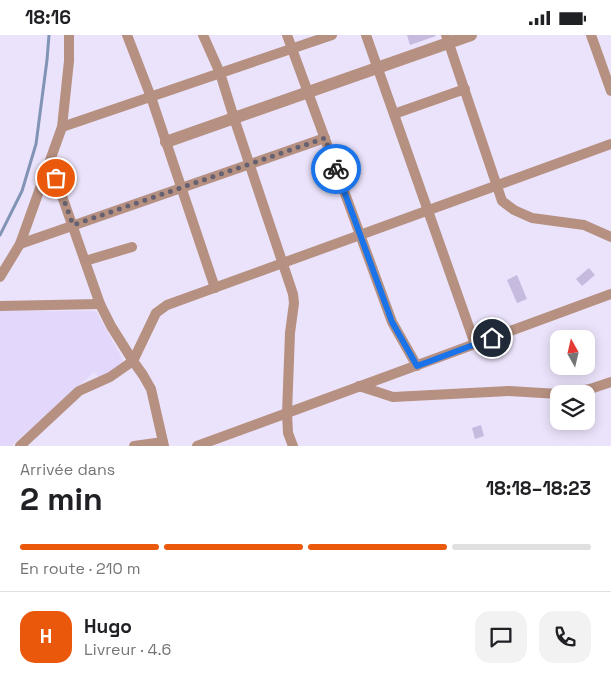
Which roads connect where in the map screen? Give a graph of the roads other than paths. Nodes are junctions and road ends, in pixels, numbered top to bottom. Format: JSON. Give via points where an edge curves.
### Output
{"nodes":[{"id":1,"x":69,"y":35,"type":"edge"},
{"id":2,"x":127,"y":35,"type":"edge"},
{"id":3,"x":204,"y":35,"type":"edge"},
{"id":4,"x":287,"y":35,"type":"edge"},
{"id":5,"x":332,"y":35,"type":"edge"},
{"id":6,"x":366,"y":35,"type":"edge"},
{"id":7,"x":471,"y":35,"type":"edge"},
{"id":8,"x":591,"y":35,"type":"edge"},
{"id":9,"x":447,"y":39,"type":"edge"},
{"id":10,"x":292,"y":49,"type":"junction"},
{"id":11,"x":607,"y":66,"type":"edge"},
{"id":12,"x":378,"y":68,"type":"junction"},
{"id":13,"x":220,"y":73,"type":"junction"},
{"id":14,"x":465,"y":89,"type":"junction"},
{"id":15,"x":611,"y":91,"type":"edge"},
{"id":16,"x":308,"y":92,"type":"junction"},
{"id":17,"x":151,"y":97,"type":"junction"},
{"id":18,"x":394,"y":114,"type":"junction"},
{"id":19,"x":234,"y":119,"type":"junction"},
{"id":20,"x":62,"y":127,"type":"junction"},
{"id":21,"x":325,"y":138,"type":"junction"},
{"id":22,"x":166,"y":142,"type":"junction"},
{"id":23,"x":611,"y":144,"type":"edge"},
{"id":24,"x":50,"y":162,"type":"junction"},
{"id":25,"x":249,"y":164,"type":"junction"},
{"id":26,"x":496,"y":186,"type":"junction"},
{"id":27,"x":181,"y":187,"type":"junction"},
{"id":28,"x":428,"y":211,"type":"junction"},
{"id":29,"x":73,"y":225,"type":"junction"},
{"id":30,"x":360,"y":235,"type":"junction"},
{"id":31,"x":611,"y":237,"type":"edge"},
{"id":32,"x":20,"y":244,"type":"junction"},
{"id":33,"x":132,"y":247,"type":"dead end"},
{"id":34,"x":85,"y":261,"type":"junction"},
{"id":35,"x":283,"y":263,"type":"junction"},
{"id":36,"x":0,"y":277,"type":"edge"},
{"id":37,"x":215,"y":288,"type":"junction"},
{"id":38,"x":611,"y":294,"type":"edge"},
{"id":39,"x":100,"y":304,"type":"junction"},
{"id":40,"x":0,"y":306,"type":"edge"},
{"id":41,"x":475,"y":344,"type":"junction"},
{"id":42,"x":133,"y":361,"type":"junction"},
{"id":43,"x":417,"y":366,"type":"junction"},
{"id":44,"x":611,"y":382,"type":"edge"},
{"id":45,"x":359,"y":387,"type":"junction"},
{"id":46,"x":595,"y":387,"type":"edge"},
{"id":47,"x":550,"y":393,"type":"edge"},
{"id":48,"x":287,"y":413,"type":"junction"},
{"id":49,"x":163,"y":444,"type":"edge"},
{"id":50,"x":20,"y":446,"type":"edge"},
{"id":51,"x":134,"y":446,"type":"edge"},
{"id":52,"x":197,"y":446,"type":"edge"},
{"id":53,"x":293,"y":446,"type":"edge"}],
"edges":[{"from":1,"to":20,"type":"street"},
{"from":2,"to":17,"type":"street"},
{"from":3,"to":13,"type":"street"},
{"from":4,"to":10,"type":"street"},
{"from":5,"to":10,"type":"street"},
{"from":6,"to":12,"type":"street"},
{"from":7,"to":9,"type":"street"},
{"from":8,"to":11,"type":"street"},
{"from":9,"to":12,"type":"street"},
{"from":9,"to":14,"type":"street"},
{"from":10,"to":13,"type":"street"},
{"from":10,"to":16,"type":"street"},
{"from":11,"to":15,"type":"street"},
{"from":12,"to":16,"type":"street"},
{"from":12,"to":18,"type":"street"},
{"from":13,"to":17,"type":"street"},
{"from":13,"to":19,"type":"street"},
{"from":14,"to":18,"type":"street"},
{"from":14,"to":26,"type":"street"},
{"from":16,"to":19,"type":"street"},
{"from":16,"to":21,"type":"street"},
{"from":17,"to":20,"type":"street"},
{"from":17,"to":22,"type":"street"},
{"from":18,"to":28,"type":"street"},
{"from":19,"to":22,"type":"street"},
{"from":19,"to":25,"type":"street"},
{"from":20,"to":24,"type":"street"},
{"from":21,"to":25,"type":"street"},
{"from":21,"to":30,"type":"street"},
{"from":22,"to":27,"type":"street"},
{"from":23,"to":26,"type":"street"},
{"from":24,"to":29,"type":"street"},
{"from":24,"to":32,"type":"street"},
{"from":25,"to":27,"type":"street"},
{"from":25,"to":35,"type":"street"},
{"from":26,"to":28,"type":"street"},
{"from":26,"to":31,"type":"street","via":[[502,201],[532,218],[584,225]]},
{"from":27,"to":29,"type":"street"},
{"from":27,"to":37,"type":"street"},
{"from":28,"to":30,"type":"street"},
{"from":28,"to":41,"type":"street"},
{"from":29,"to":32,"type":"street"},
{"from":29,"to":34,"type":"street"},
{"from":30,"to":35,"type":"street"},
{"from":30,"to":43,"type":"street","via":[[392,322]]},
{"from":32,"to":36,"type":"street"},
{"from":33,"to":34,"type":"street"},
{"from":34,"to":39,"type":"street"},
{"from":35,"to":37,"type":"street"},
{"from":35,"to":48,"type":"street","via":[[294,303]]},
{"from":37,"to":42,"type":"street","via":[[167,305],[156,313]]},
{"from":38,"to":41,"type":"street"},
{"from":39,"to":40,"type":"street"},
{"from":39,"to":42,"type":"street"},
{"from":41,"to":43,"type":"street"},
{"from":42,"to":49,"type":"street","via":[[150,389]]},
{"from":42,"to":50,"type":"street","via":[[110,377],[79,391]]},
{"from":43,"to":45,"type":"street"},
{"from":44,"to":46,"type":"street"},
{"from":45,"to":47,"type":"street","via":[[394,397],[509,391]]},
{"from":45,"to":48,"type":"street"},
{"from":48,"to":52,"type":"street"},
{"from":48,"to":53,"type":"street","via":[[288,433]]},
{"from":49,"to":51,"type":"street"}]}
